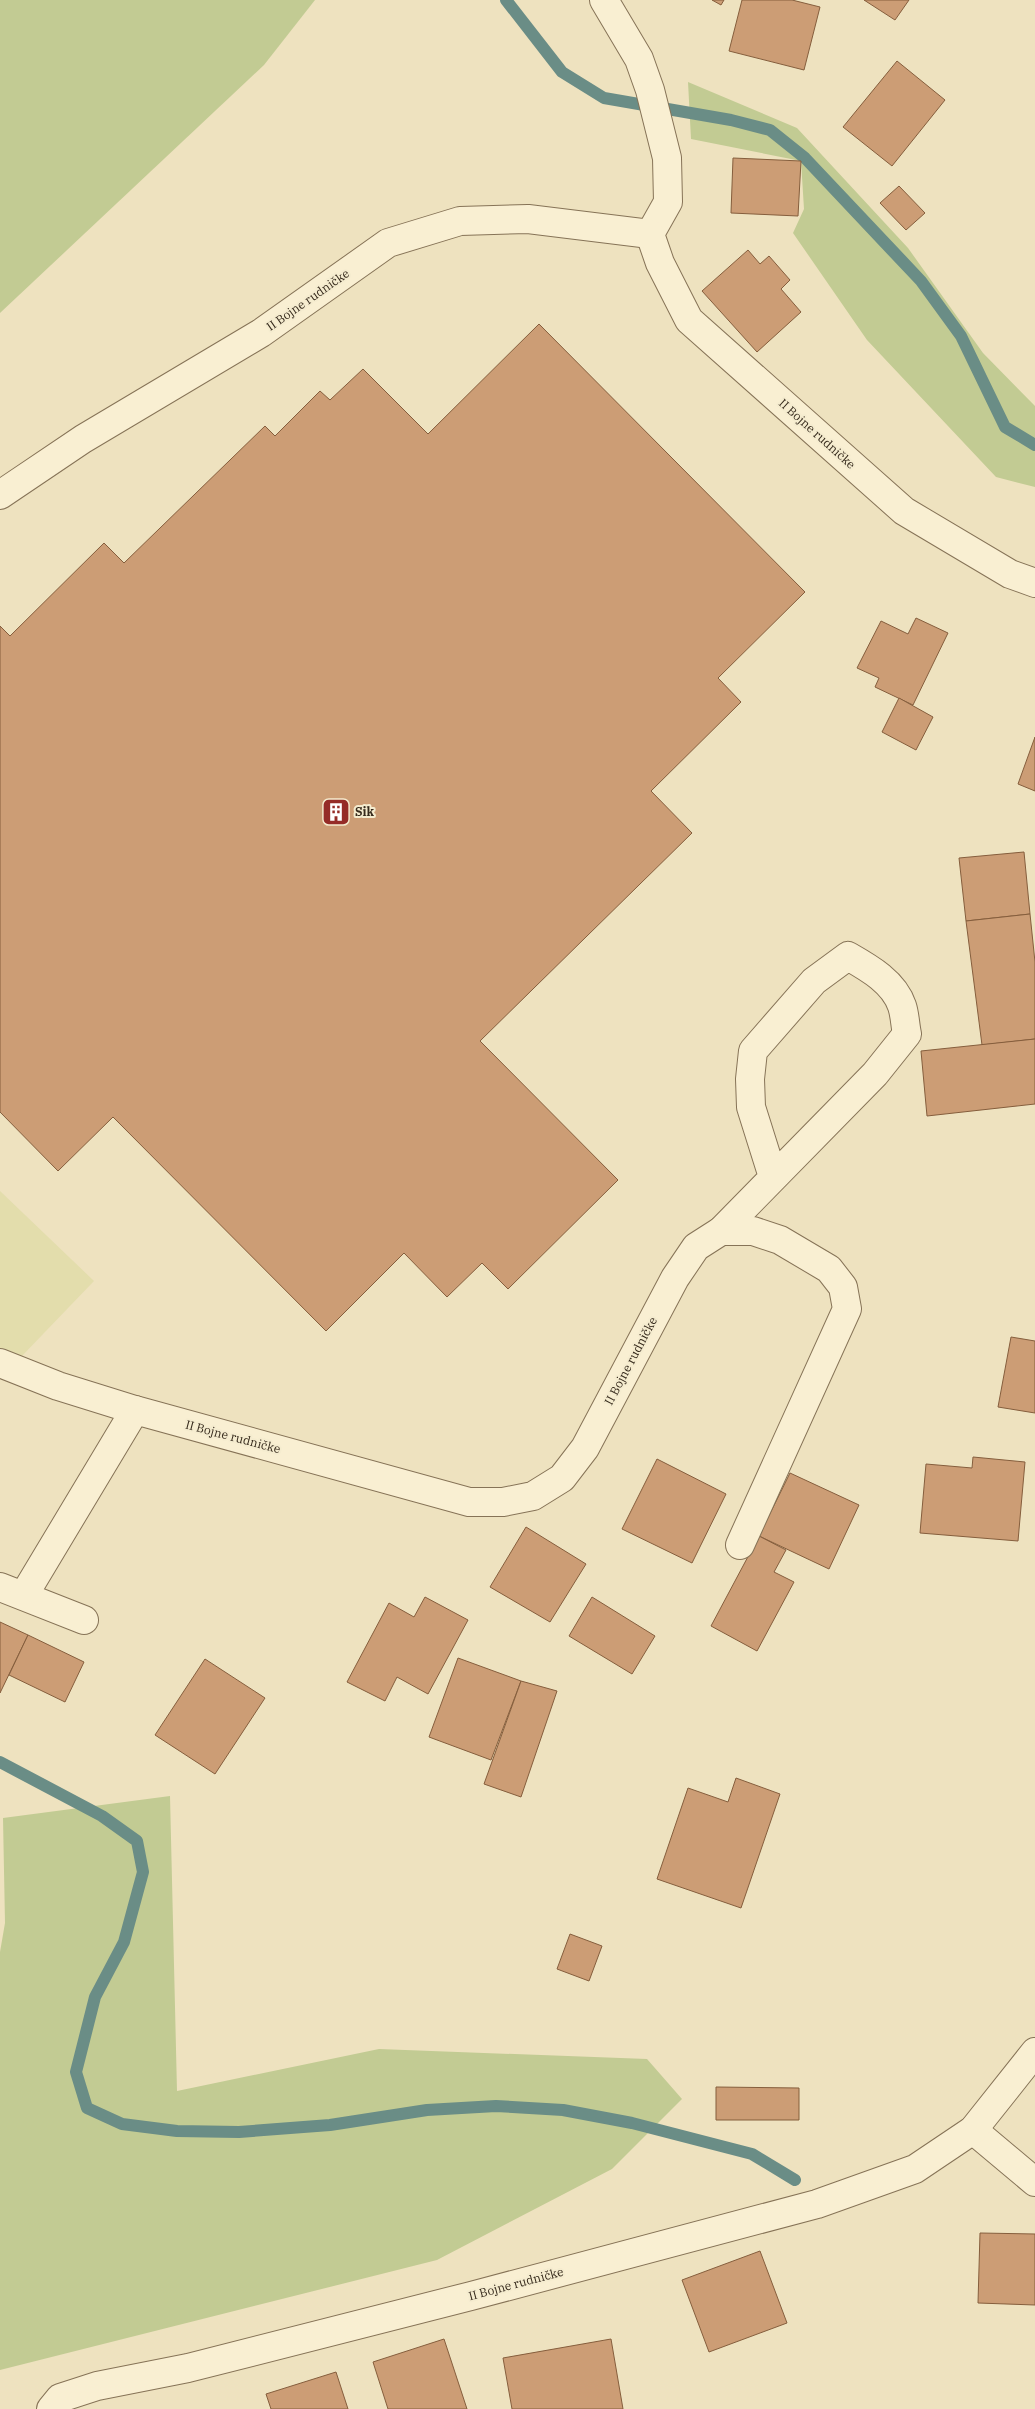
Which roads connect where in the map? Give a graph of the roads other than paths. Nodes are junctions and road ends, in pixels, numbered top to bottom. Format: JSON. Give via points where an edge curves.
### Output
{"nodes":[{"id":1,"x":604,"y":0,"type":"edge"},
{"id":2,"x":650,"y":234,"type":"junction"},
{"id":3,"x":0,"y":494,"type":"edge"},
{"id":4,"x":1035,"y":583,"type":"edge"},
{"id":5,"x":773,"y":1178,"type":"junction"},
{"id":6,"x":721,"y":1231,"type":"junction"},
{"id":7,"x":0,"y":1362,"type":"edge"},
{"id":8,"x":135,"y":1410,"type":"junction"},
{"id":9,"x":740,"y":1545,"type":"dead end"},
{"id":10,"x":12,"y":1591,"type":"edge"},
{"id":11,"x":84,"y":1620,"type":"dead end"},
{"id":12,"x":1035,"y":2052,"type":"edge"},
{"id":13,"x":973,"y":2130,"type":"junction"},
{"id":14,"x":1035,"y":2182,"type":"edge"},
{"id":15,"x":51,"y":2409,"type":"edge"}],
"edges":[{"from":1,"to":2,"type":"street","via":[[639,59],[667,158],[668,202]]},
{"from":2,"to":3,"type":"street","name":"II Bojne rudničke","via":[[528,219],[460,221],[388,243],[261,333],[83,439]]},
{"from":2,"to":4,"type":"street","name":"II Bojne rudničke","via":[[660,263],[689,320],[904,511],[1010,574]]},
{"from":5,"to":5,"type":"street","name":"II Bojne rudničke","via":[[875,1074],[907,1034],[902,1005],[889,984],[848,956],[814,981],[753,1051],[751,1107]]},
{"from":5,"to":6,"type":"street","name":"II Bojne rudničke"},
{"from":6,"to":8,"type":"street","name":"II Bojne rudničke","via":[[696,1247],[675,1278],[585,1448],[562,1478],[532,1496],[503,1502],[469,1502]]},
{"from":6,"to":9,"type":"street","via":[[753,1231],[780,1240],[829,1269],[842,1287],[847,1309]]},
{"from":7,"to":8,"type":"street","name":"II Bojne rudničke","via":[[58,1386]]},
{"from":8,"to":10,"type":"street"},
{"from":10,"to":11,"type":"street"},
{"from":12,"to":13,"type":"street","name":"II Bojne rudničke"},
{"from":13,"to":14,"type":"street"},
{"from":13,"to":15,"type":"street","name":"II Bojne rudničke","via":[[915,2169],[816,2204],[188,2368],[97,2386],[60,2398]]}]}
